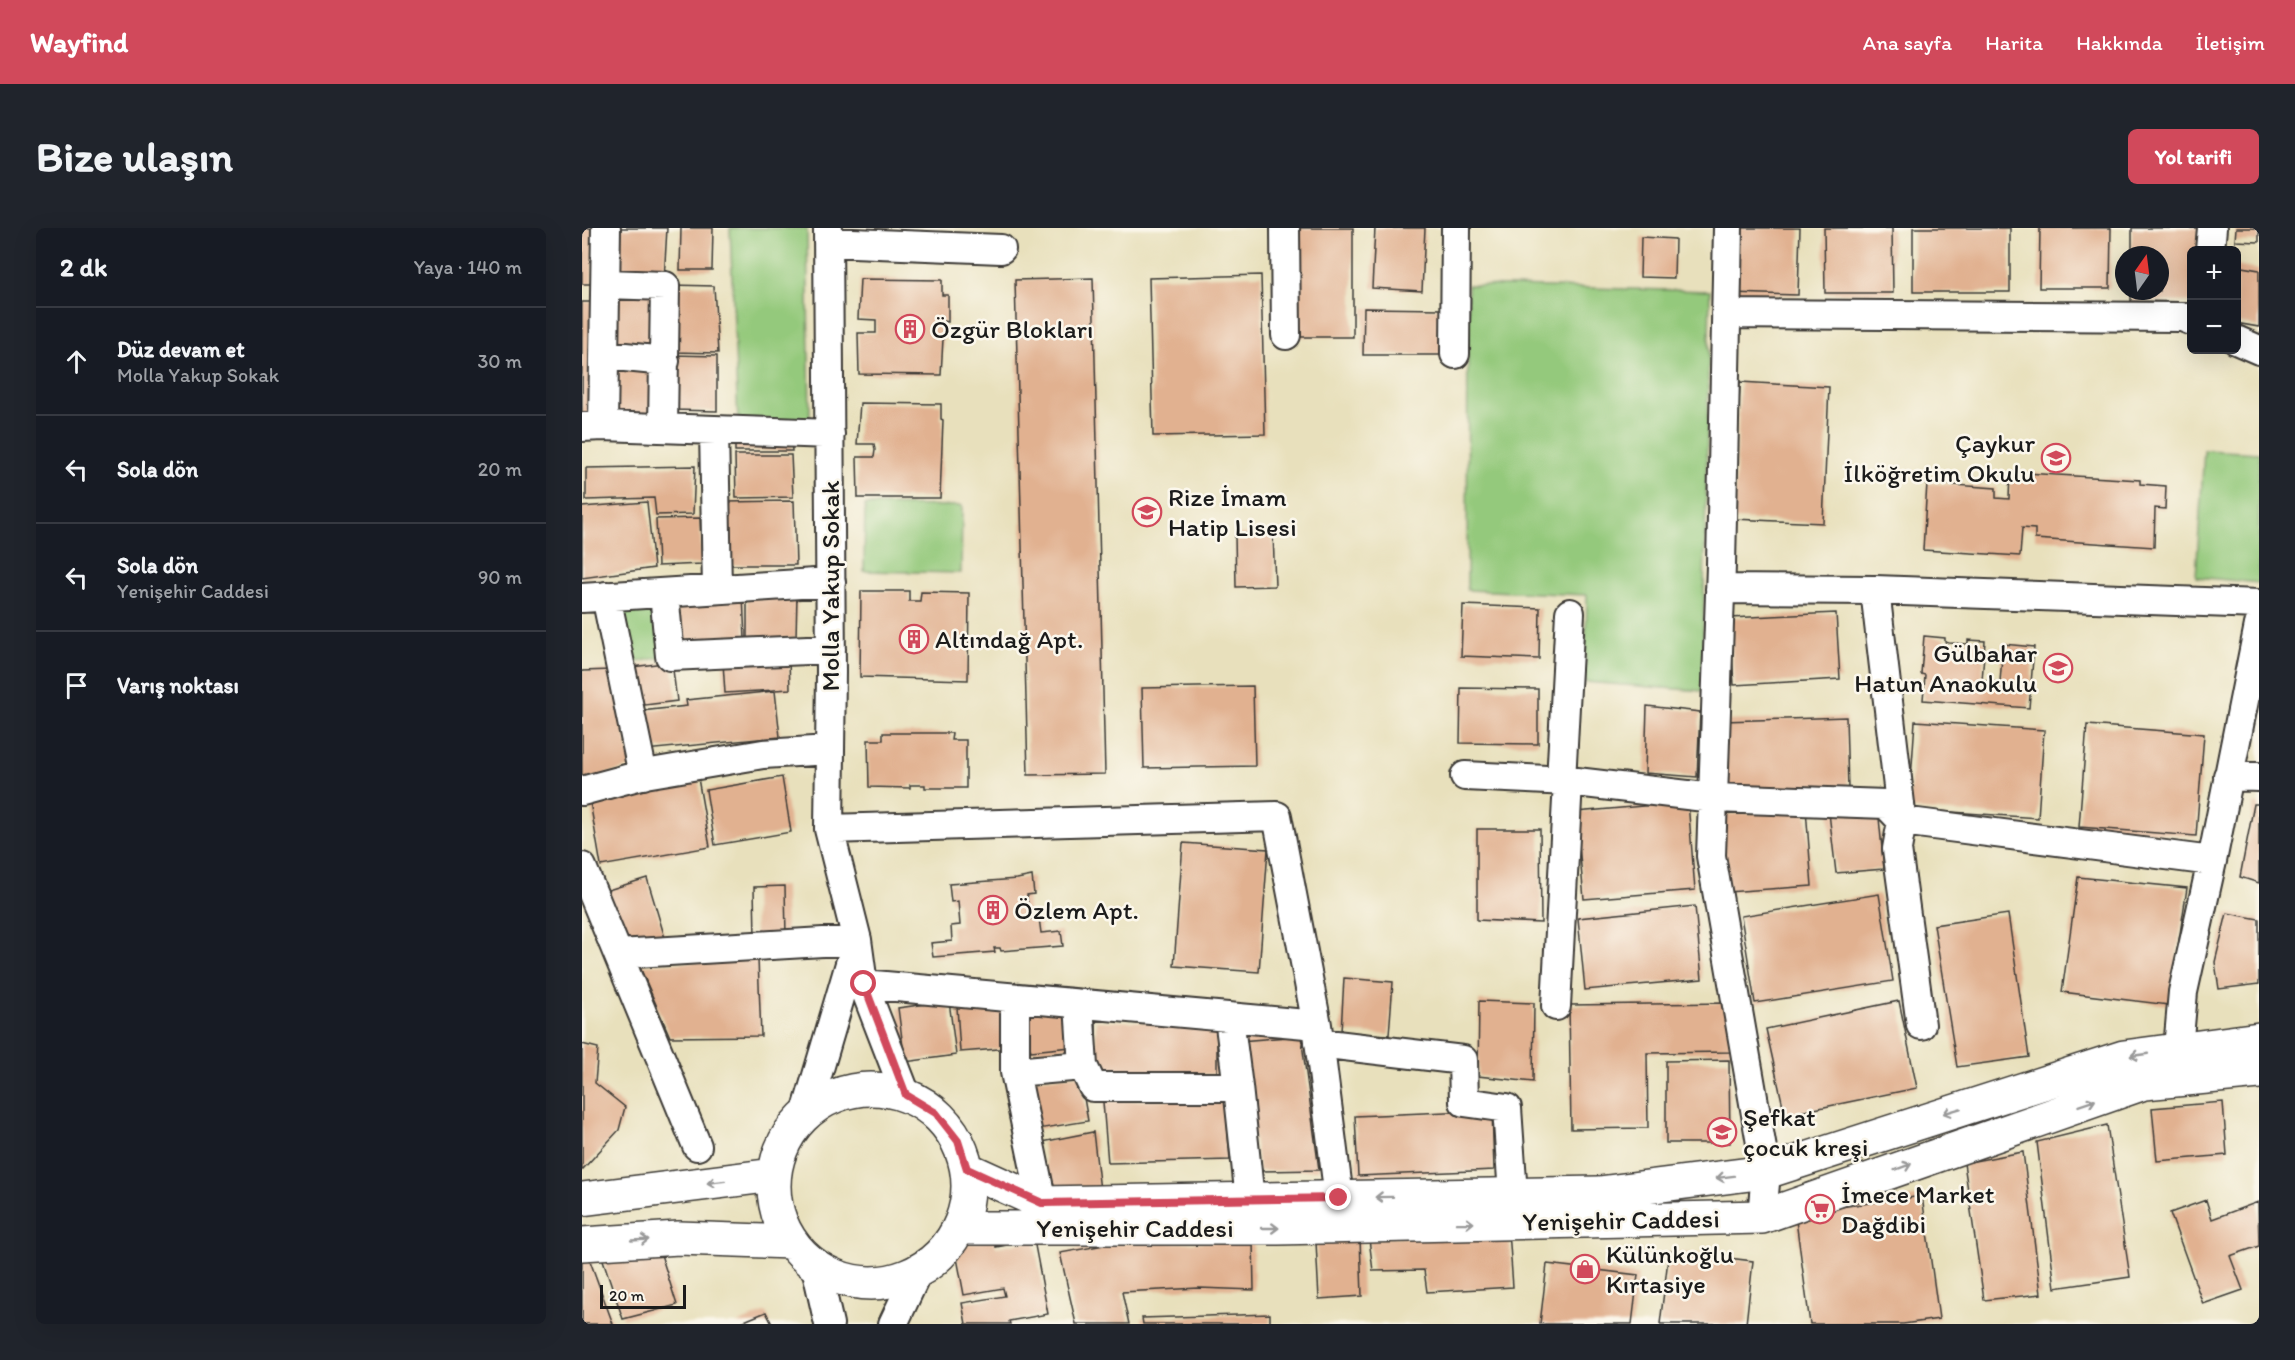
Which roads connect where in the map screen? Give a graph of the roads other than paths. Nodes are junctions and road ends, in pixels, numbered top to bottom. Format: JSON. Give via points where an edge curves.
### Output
{"nodes":[{"id":1,"x":606,"y":228,"type":"edge"},
{"id":2,"x":1285,"y":228,"type":"edge"},
{"id":3,"x":1456,"y":228,"type":"edge"},
{"id":4,"x":1728,"y":228,"type":"edge"},
{"id":5,"x":2212,"y":228,"type":"edge"},
{"id":6,"x":828,"y":235,"type":"edge"},
{"id":7,"x":2210,"y":246,"type":"edge"},
{"id":8,"x":1001,"y":249,"type":"dead end"},
{"id":9,"x":606,"y":284,"type":"junction"},
{"id":10,"x":1726,"y":314,"type":"junction"},
{"id":11,"x":2187,"y":319,"type":"edge"},
{"id":12,"x":1286,"y":335,"type":"dead end"},
{"id":13,"x":2241,"y":342,"type":"edge"},
{"id":14,"x":2259,"y":350,"type":"edge"},
{"id":15,"x":1455,"y":354,"type":"dead end"},
{"id":16,"x":605,"y":355,"type":"junction"},
{"id":17,"x":664,"y":361,"type":"junction"},
{"id":18,"x":593,"y":426,"type":"edge"},
{"id":19,"x":663,"y":428,"type":"junction"},
{"id":20,"x":714,"y":430,"type":"junction"},
{"id":21,"x":830,"y":434,"type":"junction"},
{"id":22,"x":831,"y":582,"type":"junction"},
{"id":23,"x":717,"y":589,"type":"junction"},
{"id":24,"x":1720,"y":589,"type":"junction"},
{"id":25,"x":1875,"y":590,"type":"junction"},
{"id":26,"x":664,"y":593,"type":"junction"},
{"id":27,"x":594,"y":597,"type":"edge"},
{"id":28,"x":2259,"y":604,"type":"edge"},
{"id":29,"x":1570,"y":613,"type":"dead end"},
{"id":30,"x":2259,"y":625,"type":"edge"},
{"id":31,"x":831,"y":649,"type":"junction"},
{"id":32,"x":830,"y":750,"type":"junction"},
{"id":33,"x":643,"y":775,"type":"junction"},
{"id":34,"x":1465,"y":776,"type":"dead end"},
{"id":35,"x":2228,"y":776,"type":"junction"},
{"id":36,"x":2259,"y":777,"type":"edge"},
{"id":37,"x":1564,"y":781,"type":"junction"},
{"id":38,"x":582,"y":791,"type":"edge"},
{"id":39,"x":1713,"y":798,"type":"junction"},
{"id":40,"x":1902,"y":821,"type":"junction"},
{"id":41,"x":829,"y":829,"type":"junction"},
{"id":42,"x":2212,"y":861,"type":"junction"},
{"id":43,"x":582,"y":867,"type":"edge"},
{"id":44,"x":857,"y":940,"type":"junction"},
{"id":45,"x":618,"y":954,"type":"junction"},
{"id":46,"x":864,"y":984,"type":"junction"},
{"id":47,"x":1015,"y":998,"type":"junction"},
{"id":48,"x":1079,"y":1004,"type":"junction"},
{"id":49,"x":1556,"y":1006,"type":"dead end"},
{"id":50,"x":1229,"y":1018,"type":"junction"},
{"id":51,"x":1921,"y":1025,"type":"dead end"},
{"id":52,"x":1318,"y":1034,"type":"junction"},
{"id":53,"x":2259,"y":1039,"type":"edge"},
{"id":54,"x":2178,"y":1049,"type":"junction"},
{"id":55,"x":1083,"y":1066,"type":"junction"},
{"id":56,"x":1015,"y":1072,"type":"junction"},
{"id":57,"x":2259,"y":1072,"type":"edge"},
{"id":58,"x":1238,"y":1088,"type":"junction"},
{"id":59,"x":906,"y":1095,"type":"junction"},
{"id":60,"x":806,"y":1113,"type":"junction"},
{"id":61,"x":697,"y":1146,"type":"dead end"},
{"id":62,"x":967,"y":1169,"type":"junction"},
{"id":63,"x":1766,"y":1172,"type":"junction"},
{"id":64,"x":774,"y":1174,"type":"junction"},
{"id":65,"x":1514,"y":1195,"type":"junction"},
{"id":66,"x":582,"y":1198,"type":"edge"},
{"id":67,"x":1339,"y":1198,"type":"junction"},
{"id":68,"x":1250,"y":1200,"type":"junction"},
{"id":69,"x":1042,"y":1203,"type":"junction"},
{"id":70,"x":1762,"y":1217,"type":"junction"},
{"id":71,"x":959,"y":1228,"type":"junction"},
{"id":72,"x":791,"y":1242,"type":"junction"},
{"id":73,"x":582,"y":1244,"type":"edge"},
{"id":74,"x":816,"y":1267,"type":"junction"},
{"id":75,"x":918,"y":1270,"type":"junction"},
{"id":76,"x":829,"y":1324,"type":"edge"},
{"id":77,"x":893,"y":1324,"type":"edge"}],
"edges":[{"from":1,"to":9,"type":"street"},
{"from":2,"to":12,"type":"street"},
{"from":3,"to":15,"type":"street"},
{"from":4,"to":10,"type":"street"},
{"from":5,"to":7,"type":"street"},
{"from":6,"to":8,"type":"street"},
{"from":6,"to":21,"type":"street","name":"Molla Yakup Sokak"},
{"from":9,"to":16,"type":"street"},
{"from":9,"to":17,"type":"street","via":[[665,286]]},
{"from":10,"to":11,"type":"street"},
{"from":10,"to":24,"type":"street"},
{"from":13,"to":14,"type":"street"},
{"from":16,"to":17,"type":"street"},
{"from":16,"to":18,"type":"street"},
{"from":17,"to":19,"type":"street"},
{"from":18,"to":19,"type":"street"},
{"from":19,"to":20,"type":"street"},
{"from":20,"to":21,"type":"street"},
{"from":20,"to":23,"type":"street"},
{"from":21,"to":22,"type":"street","name":"Molla Yakup Sokak"},
{"from":22,"to":23,"type":"street"},
{"from":22,"to":31,"type":"street","name":"Molla Yakup Sokak"},
{"from":23,"to":26,"type":"street"},
{"from":24,"to":25,"type":"street"},
{"from":24,"to":39,"type":"street"},
{"from":25,"to":28,"type":"street"},
{"from":25,"to":40,"type":"street"},
{"from":26,"to":27,"type":"street"},
{"from":26,"to":31,"type":"street","via":[[670,656]]},
{"from":27,"to":33,"type":"street"},
{"from":29,"to":37,"type":"street"},
{"from":30,"to":35,"type":"street"},
{"from":31,"to":32,"type":"street","name":"Molla Yakup Sokak"},
{"from":32,"to":33,"type":"street","via":[[763,754]]},
{"from":32,"to":41,"type":"street","name":"Molla Yakup Sokak"},
{"from":33,"to":38,"type":"street"},
{"from":34,"to":37,"type":"street"},
{"from":35,"to":36,"type":"street"},
{"from":35,"to":42,"type":"street"},
{"from":37,"to":39,"type":"street"},
{"from":37,"to":49,"type":"street"},
{"from":39,"to":40,"type":"street","via":[[1886,804]]},
{"from":39,"to":63,"type":"street","via":[[1711,856]]},
{"from":40,"to":42,"type":"street"},
{"from":40,"to":51,"type":"street","via":[[1897,849]]},
{"from":41,"to":44,"type":"street","name":"Molla Yakup Sokak"},
{"from":41,"to":52,"type":"street","via":[[1277,816]]},
{"from":42,"to":54,"type":"street","via":[[2183,992]]},
{"from":43,"to":45,"type":"street"},
{"from":44,"to":45,"type":"street"},
{"from":44,"to":46,"type":"street","name":"Molla Yakup Sokak"},
{"from":44,"to":60,"type":"street"},
{"from":45,"to":61,"type":"street"},
{"from":46,"to":47,"type":"street"},
{"from":46,"to":59,"type":"street","name":"Molla Yakup Sokak"},
{"from":47,"to":48,"type":"street"},
{"from":47,"to":56,"type":"street"},
{"from":48,"to":50,"type":"street"},
{"from":48,"to":55,"type":"street"},
{"from":50,"to":52,"type":"street"},
{"from":50,"to":58,"type":"street"},
{"from":52,"to":65,"type":"street","via":[[1463,1060],[1464,1102],[1507,1108]]},
{"from":52,"to":67,"type":"street"},
{"from":53,"to":54,"type":"main road","name":"Yenişehir Caddesi"},
{"from":54,"to":63,"type":"main road","name":"Yenişehir Caddesi","one_way":true,"via":[[2124,1057]]},
{"from":55,"to":56,"type":"street"},
{"from":55,"to":58,"type":"street","via":[[1093,1087]]},
{"from":56,"to":69,"type":"street"},
{"from":70,"to":57,"type":"main road","name":"Yenişehir Caddesi","one_way":true,"via":[[2144,1083]]},
{"from":58,"to":68,"type":"street"},
{"from":59,"to":60,"type":"main road","via":[[871,1088],[836,1094]]},
{"from":59,"to":62,"type":"main road","via":[[936,1113],[958,1141]]},
{"from":60,"to":64,"type":"main road","via":[[784,1141]]},
{"from":62,"to":69,"type":"main road","name":"Yenişehir Caddesi"},
{"from":62,"to":71,"type":"main road","via":[[967,1199]]},
{"from":63,"to":65,"type":"main road","name":"Yenişehir Caddesi","one_way":true,"via":[[1599,1193]]},
{"from":63,"to":70,"type":"street"},
{"from":64,"to":66,"type":"main road","one_way":true},
{"from":64,"to":72,"type":"main road","via":[[776,1209]]},
{"from":65,"to":67,"type":"main road","name":"Yenişehir Caddesi","one_way":true},
{"from":67,"to":68,"type":"main road","name":"Yenişehir Caddesi"},
{"from":68,"to":69,"type":"main road","name":"Yenişehir Caddesi"},
{"from":71,"to":70,"type":"main road","name":"Yenişehir Caddesi","one_way":true,"via":[[1278,1228]]},
{"from":71,"to":75,"type":"main road","via":[[942,1252]]},
{"from":73,"to":72,"type":"main road","one_way":true,"via":[[679,1238]]},
{"from":72,"to":74,"type":"main road"},
{"from":74,"to":75,"type":"main road","via":[[850,1281],[885,1282]]},
{"from":74,"to":76,"type":"street"},
{"from":75,"to":77,"type":"street"}]}
